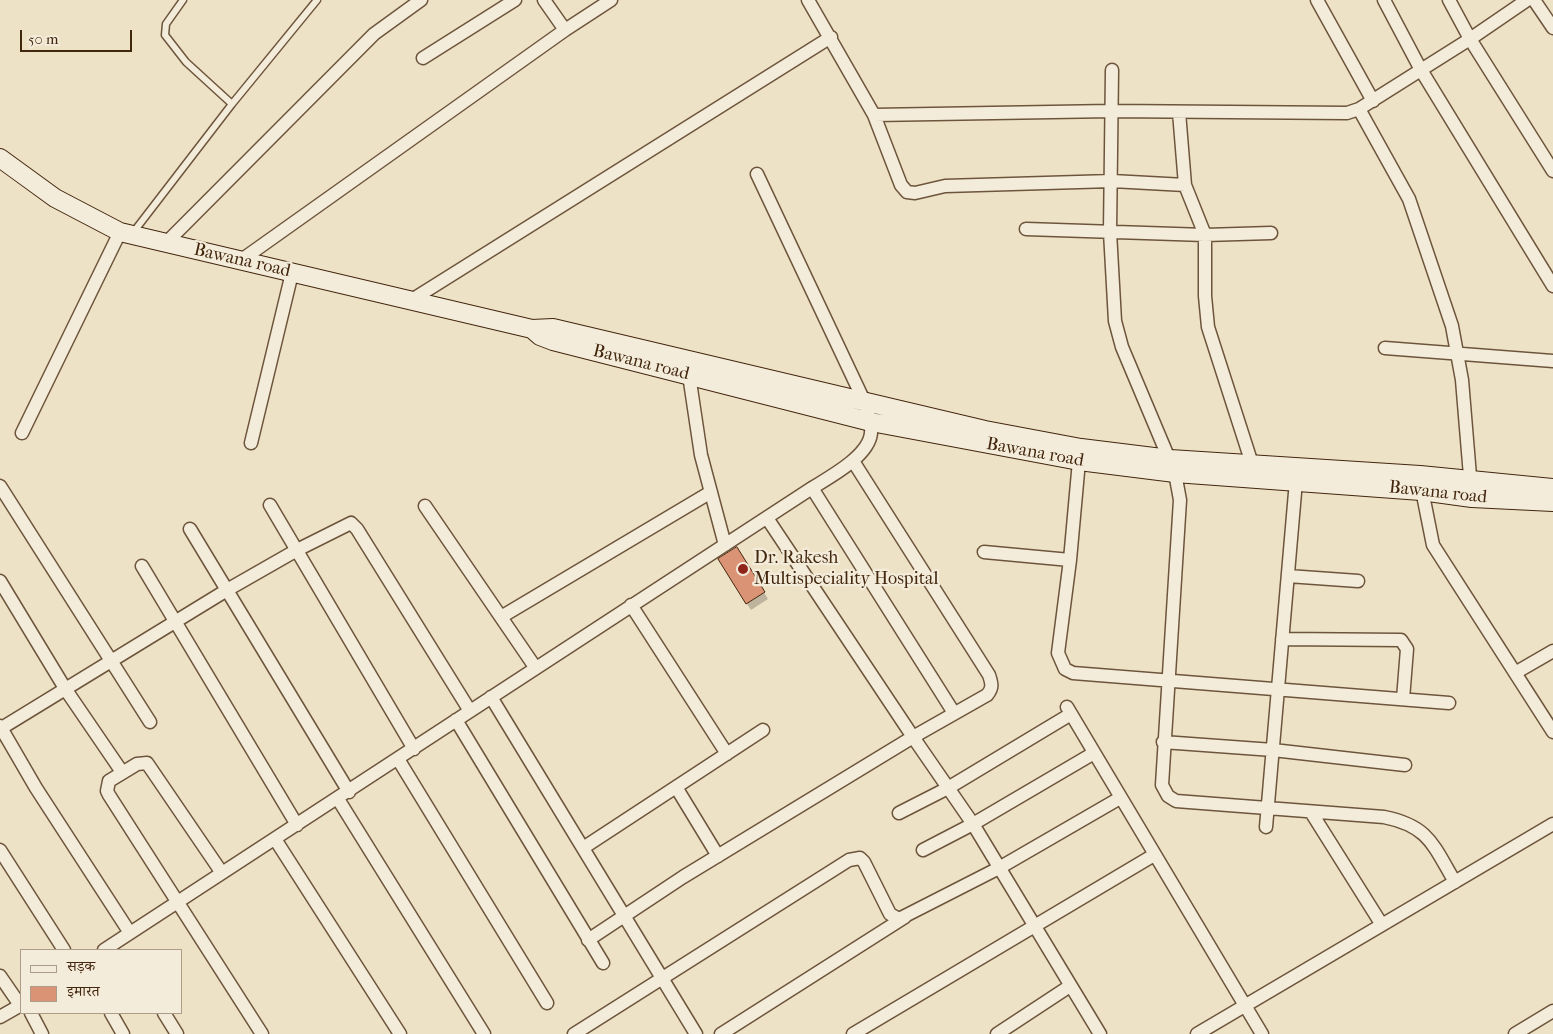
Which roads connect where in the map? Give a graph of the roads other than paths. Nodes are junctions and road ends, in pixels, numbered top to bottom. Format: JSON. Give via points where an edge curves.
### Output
{"nodes":[{"id":1,"x":183,"y":0,"type":"edge"},
{"id":2,"x":317,"y":0,"type":"edge"},
{"id":3,"x":421,"y":0,"type":"edge"},
{"id":4,"x":515,"y":0,"type":"edge"},
{"id":5,"x":544,"y":0,"type":"edge"},
{"id":6,"x":611,"y":0,"type":"edge"},
{"id":7,"x":808,"y":0,"type":"edge"},
{"id":8,"x":1317,"y":0,"type":"edge"},
{"id":9,"x":1384,"y":0,"type":"edge"},
{"id":10,"x":1449,"y":0,"type":"edge"},
{"id":11,"x":1527,"y":0,"type":"edge"},
{"id":12,"x":1534,"y":0,"type":"edge"},
{"id":13,"x":1553,"y":28,"type":"edge"},
{"id":14,"x":565,"y":30,"type":"junction"},
{"id":15,"x":831,"y":38,"type":"junction"},
{"id":16,"x":1470,"y":39,"type":"junction"},
{"id":17,"x":423,"y":58,"type":"dead end"},
{"id":18,"x":1112,"y":70,"type":"dead end"},
{"id":19,"x":1421,"y":70,"type":"junction"},
{"id":20,"x":1373,"y":100,"type":"junction"},
{"id":21,"x":232,"y":104,"type":"junction"},
{"id":22,"x":1359,"y":109,"type":"junction"},
{"id":23,"x":1111,"y":111,"type":"junction"},
{"id":24,"x":1179,"y":112,"type":"junction"},
{"id":25,"x":874,"y":115,"type":"junction"},
{"id":26,"x":0,"y":158,"type":"edge"},
{"id":27,"x":1553,"y":171,"type":"edge"},
{"id":28,"x":757,"y":174,"type":"dead end"},
{"id":29,"x":1112,"y":181,"type":"junction"},
{"id":30,"x":1185,"y":186,"type":"junction"},
{"id":31,"x":1026,"y":229,"type":"dead end"},
{"id":32,"x":1110,"y":232,"type":"junction"},
{"id":33,"x":125,"y":233,"type":"junction"},
{"id":34,"x":1271,"y":233,"type":"dead end"},
{"id":35,"x":1205,"y":235,"type":"junction"},
{"id":36,"x":166,"y":243,"type":"junction"},
{"id":37,"x":240,"y":260,"type":"junction"},
{"id":38,"x":292,"y":273,"type":"junction"},
{"id":39,"x":1553,"y":286,"type":"edge"},
{"id":40,"x":410,"y":301,"type":"junction"},
{"id":41,"x":532,"y":328,"type":"junction"},
{"id":42,"x":1385,"y":348,"type":"dead end"},
{"id":43,"x":1458,"y":355,"type":"junction"},
{"id":44,"x":1553,"y":361,"type":"edge"},
{"id":45,"x":689,"y":375,"type":"junction"},
{"id":46,"x":865,"y":403,"type":"junction"},
{"id":47,"x":871,"y":422,"type":"junction"},
{"id":48,"x":919,"y":423,"type":"junction"},
{"id":49,"x":22,"y":433,"type":"dead end"},
{"id":50,"x":251,"y":443,"type":"dead end"},
{"id":51,"x":853,"y":461,"type":"junction"},
{"id":52,"x":1078,"y":461,"type":"junction"},
{"id":53,"x":1172,"y":466,"type":"junction"},
{"id":54,"x":1254,"y":472,"type":"junction"},
{"id":55,"x":1470,"y":480,"type":"junction"},
{"id":56,"x":1296,"y":481,"type":"junction"},
{"id":57,"x":1420,"y":483,"type":"junction"},
{"id":58,"x":0,"y":486,"type":"edge"},
{"id":59,"x":812,"y":488,"type":"junction"},
{"id":60,"x":711,"y":492,"type":"junction"},
{"id":61,"x":1472,"y":498,"type":"junction"},
{"id":62,"x":1552,"y":499,"type":"edge"},
{"id":63,"x":270,"y":505,"type":"dead end"},
{"id":64,"x":425,"y":506,"type":"dead end"},
{"id":65,"x":767,"y":518,"type":"junction"},
{"id":66,"x":190,"y":529,"type":"dead end"},
{"id":67,"x":725,"y":545,"type":"junction"},
{"id":68,"x":296,"y":550,"type":"junction"},
{"id":69,"x":984,"y":552,"type":"dead end"},
{"id":70,"x":1070,"y":560,"type":"junction"},
{"id":71,"x":142,"y":566,"type":"dead end"},
{"id":72,"x":1288,"y":576,"type":"junction"},
{"id":73,"x":0,"y":581,"type":"edge"},
{"id":74,"x":1358,"y":581,"type":"dead end"},
{"id":75,"x":227,"y":590,"type":"junction"},
{"id":76,"x":632,"y":605,"type":"junction"},
{"id":77,"x":501,"y":617,"type":"junction"},
{"id":78,"x":176,"y":622,"type":"junction"},
{"id":79,"x":1282,"y":639,"type":"junction"},
{"id":80,"x":1553,"y":650,"type":"edge"},
{"id":81,"x":111,"y":662,"type":"junction"},
{"id":82,"x":535,"y":667,"type":"junction"},
{"id":83,"x":1515,"y":673,"type":"junction"},
{"id":84,"x":1167,"y":680,"type":"junction"},
{"id":85,"x":1278,"y":688,"type":"junction"},
{"id":86,"x":66,"y":690,"type":"junction"},
{"id":87,"x":492,"y":697,"type":"junction"},
{"id":88,"x":1402,"y":699,"type":"junction"},
{"id":89,"x":1449,"y":703,"type":"dead end"},
{"id":90,"x":470,"y":711,"type":"junction"},
{"id":91,"x":954,"y":713,"type":"junction"},
{"id":92,"x":456,"y":720,"type":"junction"},
{"id":93,"x":150,"y":722,"type":"dead end"},
{"id":94,"x":0,"y":728,"type":"edge"},
{"id":95,"x":763,"y":730,"type":"dead end"},
{"id":96,"x":1553,"y":732,"type":"edge"},
{"id":97,"x":913,"y":737,"type":"junction"},
{"id":98,"x":1163,"y":742,"type":"junction"},
{"id":99,"x":414,"y":748,"type":"junction"},
{"id":100,"x":1273,"y":750,"type":"junction"},
{"id":101,"x":1094,"y":752,"type":"junction"},
{"id":102,"x":727,"y":754,"type":"junction"},
{"id":103,"x":398,"y":759,"type":"junction"},
{"id":104,"x":1405,"y":765,"type":"dead end"},
{"id":105,"x":122,"y":772,"type":"junction"},
{"id":106,"x":676,"y":787,"type":"junction"},
{"id":107,"x":948,"y":788,"type":"junction"},
{"id":108,"x":343,"y":795,"type":"junction"},
{"id":109,"x":1120,"y":798,"type":"junction"},
{"id":110,"x":1268,"y":809,"type":"junction"},
{"id":111,"x":1311,"y":812,"type":"junction"},
{"id":112,"x":899,"y":813,"type":"dead end"},
{"id":113,"x":297,"y":824,"type":"junction"},
{"id":114,"x":973,"y":824,"type":"junction"},
{"id":115,"x":1553,"y":824,"type":"edge"},
{"id":116,"x":1266,"y":827,"type":"dead end"},
{"id":117,"x":275,"y":838,"type":"junction"},
{"id":118,"x":583,"y":848,"type":"junction"},
{"id":119,"x":0,"y":850,"type":"edge"},
{"id":120,"x":923,"y":850,"type":"dead end"},
{"id":121,"x":1154,"y":855,"type":"junction"},
{"id":122,"x":718,"y":856,"type":"junction"},
{"id":123,"x":999,"y":868,"type":"junction"},
{"id":124,"x":222,"y":873,"type":"junction"},
{"id":125,"x":1455,"y":882,"type":"junction"},
{"id":126,"x":178,"y":903,"type":"junction"},
{"id":127,"x":624,"y":916,"type":"junction"},
{"id":128,"x":905,"y":917,"type":"junction"},
{"id":129,"x":1382,"y":924,"type":"junction"},
{"id":130,"x":1034,"y":925,"type":"junction"},
{"id":131,"x":130,"y":933,"type":"junction"},
{"id":132,"x":588,"y":940,"type":"junction"},
{"id":133,"x":122,"y":946,"type":"edge"},
{"id":134,"x":63,"y":949,"type":"edge"},
{"id":135,"x":108,"y":949,"type":"edge"},
{"id":136,"x":602,"y":963,"type":"dead end"},
{"id":137,"x":0,"y":976,"type":"edge"},
{"id":138,"x":662,"y":978,"type":"junction"},
{"id":139,"x":1070,"y":986,"type":"junction"},
{"id":140,"x":547,"y":1003,"type":"dead end"},
{"id":141,"x":20,"y":1004,"type":"edge"},
{"id":142,"x":1244,"y":1005,"type":"junction"},
{"id":143,"x":20,"y":1006,"type":"edge"},
{"id":144,"x":1553,"y":1011,"type":"edge"},
{"id":145,"x":32,"y":1014,"type":"edge"},
{"id":146,"x":112,"y":1014,"type":"edge"},
{"id":147,"x":165,"y":1014,"type":"edge"},
{"id":148,"x":0,"y":1017,"type":"edge"},
{"id":149,"x":1005,"y":1032,"type":"edge"},
{"id":150,"x":42,"y":1034,"type":"edge"},
{"id":151,"x":124,"y":1034,"type":"edge"},
{"id":152,"x":177,"y":1034,"type":"edge"},
{"id":153,"x":262,"y":1034,"type":"edge"},
{"id":154,"x":400,"y":1034,"type":"edge"},
{"id":155,"x":484,"y":1034,"type":"edge"},
{"id":156,"x":574,"y":1034,"type":"edge"},
{"id":157,"x":696,"y":1034,"type":"edge"},
{"id":158,"x":721,"y":1034,"type":"edge"},
{"id":159,"x":853,"y":1034,"type":"edge"},
{"id":160,"x":1100,"y":1034,"type":"edge"},
{"id":161,"x":1197,"y":1034,"type":"edge"},
{"id":162,"x":1262,"y":1034,"type":"edge"},
{"id":163,"x":1515,"y":1034,"type":"edge"}],
"edges":[{"from":1,"to":21,"type":"lane","via":[[169,19],[165,35],[186,62]]},
{"from":2,"to":21,"type":"lane"},
{"from":3,"to":36,"type":"street","via":[[374,34]]},
{"from":4,"to":17,"type":"street"},
{"from":5,"to":14,"type":"street"},
{"from":6,"to":14,"type":"street"},
{"from":7,"to":15,"type":"street"},
{"from":8,"to":20,"type":"street"},
{"from":9,"to":19,"type":"street"},
{"from":10,"to":16,"type":"street"},
{"from":11,"to":16,"type":"street"},
{"from":12,"to":13,"type":"street"},
{"from":14,"to":37,"type":"street"},
{"from":15,"to":25,"type":"street"},
{"from":15,"to":40,"type":"street"},
{"from":16,"to":19,"type":"street"},
{"from":16,"to":27,"type":"street"},
{"from":18,"to":23,"type":"street"},
{"from":19,"to":20,"type":"street"},
{"from":19,"to":39,"type":"street"},
{"from":20,"to":22,"type":"street"},
{"from":21,"to":33,"type":"lane"},
{"from":22,"to":24,"type":"street","via":[[1335,113]]},
{"from":22,"to":43,"type":"street","via":[[1409,199],[1452,326]]},
{"from":23,"to":24,"type":"street"},
{"from":23,"to":25,"type":"street"},
{"from":23,"to":29,"type":"street"},
{"from":24,"to":30,"type":"street"},
{"from":25,"to":29,"type":"street","via":[[901,185],[907,192],[945,186]]},
{"from":26,"to":33,"type":"street","name":"Bawana road","via":[[55,198]]},
{"from":28,"to":46,"type":"street"},
{"from":29,"to":30,"type":"street"},
{"from":29,"to":32,"type":"street"},
{"from":30,"to":35,"type":"street"},
{"from":31,"to":32,"type":"street"},
{"from":32,"to":35,"type":"street"},
{"from":32,"to":53,"type":"street","via":[[1118,334]]},
{"from":33,"to":36,"type":"street","name":"Bawana road"},
{"from":33,"to":49,"type":"street"},
{"from":34,"to":35,"type":"street"},
{"from":35,"to":54,"type":"street","via":[[1208,327]]},
{"from":36,"to":37,"type":"street","name":"Bawana road"},
{"from":37,"to":38,"type":"street","name":"Bawana road"},
{"from":38,"to":40,"type":"street","name":"Bawana road"},
{"from":38,"to":50,"type":"street"},
{"from":40,"to":41,"type":"street","name":"Bawana road"},
{"from":41,"to":45,"type":"street","name":"Bawana road","via":[[540,336],[553,341]]},
{"from":41,"to":46,"type":"street","name":"Bawana road","via":[[554,328]]},
{"from":42,"to":43,"type":"street"},
{"from":43,"to":44,"type":"street"},
{"from":43,"to":55,"type":"street"},
{"from":45,"to":47,"type":"street","name":"Bawana road"},
{"from":45,"to":60,"type":"street","via":[[701,454]]},
{"from":46,"to":47,"type":"street"},
{"from":46,"to":48,"type":"street","name":"Bawana road"},
{"from":47,"to":48,"type":"street","name":"Bawana road"},
{"from":47,"to":51,"type":"street","via":[[871,435],[866,446]]},
{"from":48,"to":52,"type":"street","name":"Bawana road"},
{"from":48,"to":53,"type":"street","name":"Bawana road","via":[[985,430]]},
{"from":51,"to":59,"type":"street"},
{"from":51,"to":91,"type":"street","via":[[989,675],[991,690]]},
{"from":52,"to":53,"type":"street","name":"Bawana road"},
{"from":52,"to":70,"type":"street"},
{"from":53,"to":54,"type":"street","name":"Bawana road"},
{"from":53,"to":84,"type":"street","via":[[1180,500]]},
{"from":54,"to":56,"type":"street","name":"Bawana road"},
{"from":54,"to":57,"type":"street","name":"Bawana road"},
{"from":55,"to":57,"type":"street","name":"Bawana road"},
{"from":55,"to":61,"type":"street"},
{"from":55,"to":62,"type":"street","name":"Bawana road"},
{"from":56,"to":57,"type":"street","name":"Bawana road"},
{"from":56,"to":72,"type":"street"},
{"from":57,"to":61,"type":"street","name":"Bawana road"},
{"from":57,"to":83,"type":"street","via":[[1433,545]]},
{"from":58,"to":81,"type":"street"},
{"from":59,"to":65,"type":"street"},
{"from":59,"to":91,"type":"street"},
{"from":60,"to":67,"type":"street"},
{"from":60,"to":77,"type":"street"},
{"from":61,"to":62,"type":"street","name":"Bawana road"},
{"from":63,"to":68,"type":"street"},
{"from":64,"to":77,"type":"street"},
{"from":65,"to":67,"type":"street"},
{"from":65,"to":97,"type":"street"},
{"from":66,"to":75,"type":"street"},
{"from":67,"to":76,"type":"street"},
{"from":68,"to":75,"type":"street"},
{"from":68,"to":90,"type":"street","via":[[347,524],[354,525]]},
{"from":68,"to":99,"type":"street"},
{"from":69,"to":70,"type":"street"},
{"from":70,"to":84,"type":"street","via":[[1058,653],[1065,669]]},
{"from":71,"to":78,"type":"street"},
{"from":72,"to":74,"type":"street"},
{"from":72,"to":79,"type":"street"},
{"from":73,"to":86,"type":"street"},
{"from":75,"to":78,"type":"street"},
{"from":75,"to":108,"type":"street"},
{"from":76,"to":82,"type":"street"},
{"from":76,"to":102,"type":"street"},
{"from":77,"to":82,"type":"street"},
{"from":78,"to":81,"type":"street"},
{"from":78,"to":113,"type":"street"},
{"from":79,"to":85,"type":"street"},
{"from":79,"to":88,"type":"street","via":[[1401,640],[1407,649]]},
{"from":80,"to":83,"type":"street"},
{"from":81,"to":86,"type":"street"},
{"from":81,"to":93,"type":"street"},
{"from":82,"to":87,"type":"street"},
{"from":83,"to":96,"type":"street"},
{"from":84,"to":85,"type":"street"},
{"from":84,"to":98,"type":"street"},
{"from":85,"to":88,"type":"street"},
{"from":85,"to":100,"type":"street"},
{"from":86,"to":94,"type":"street"},
{"from":86,"to":105,"type":"street"},
{"from":87,"to":90,"type":"street"},
{"from":87,"to":118,"type":"street"},
{"from":88,"to":89,"type":"street"},
{"from":90,"to":92,"type":"street"},
{"from":91,"to":97,"type":"street"},
{"from":92,"to":99,"type":"street"},
{"from":92,"to":132,"type":"street"},
{"from":94,"to":131,"type":"street"},
{"from":95,"to":102,"type":"street"},
{"from":97,"to":107,"type":"street"},
{"from":97,"to":122,"type":"street"},
{"from":98,"to":100,"type":"street"},
{"from":98,"to":110,"type":"street","via":[[1162,785],[1176,802]]},
{"from":99,"to":103,"type":"street"},
{"from":100,"to":104,"type":"street"},
{"from":100,"to":110,"type":"street"},
{"from":101,"to":107,"type":"street","via":[[1069,711]]},
{"from":101,"to":109,"type":"street"},
{"from":101,"to":114,"type":"street"},
{"from":102,"to":106,"type":"street"},
{"from":103,"to":108,"type":"street"},
{"from":103,"to":140,"type":"street"},
{"from":105,"to":124,"type":"street","via":[[147,763]]},
{"from":105,"to":126,"type":"street","via":[[110,781],[107,790]]},
{"from":106,"to":118,"type":"street"},
{"from":106,"to":122,"type":"street"},
{"from":107,"to":112,"type":"street"},
{"from":107,"to":114,"type":"street"},
{"from":108,"to":113,"type":"street"},
{"from":108,"to":155,"type":"street"},
{"from":109,"to":121,"type":"street"},
{"from":109,"to":123,"type":"street"},
{"from":110,"to":111,"type":"street"},
{"from":110,"to":116,"type":"street"},
{"from":111,"to":125,"type":"street","via":[[1404,821],[1431,840]]},
{"from":111,"to":129,"type":"street"},
{"from":113,"to":117,"type":"street"},
{"from":114,"to":120,"type":"street"},
{"from":114,"to":123,"type":"street"},
{"from":115,"to":125,"type":"street"},
{"from":117,"to":124,"type":"street"},
{"from":117,"to":154,"type":"street"},
{"from":118,"to":127,"type":"street"},
{"from":119,"to":134,"type":"street"},
{"from":121,"to":130,"type":"street"},
{"from":121,"to":142,"type":"street"},
{"from":122,"to":127,"type":"street"},
{"from":123,"to":128,"type":"street"},
{"from":123,"to":130,"type":"street"},
{"from":124,"to":126,"type":"street"},
{"from":125,"to":129,"type":"street"},
{"from":126,"to":131,"type":"street"},
{"from":126,"to":153,"type":"street"},
{"from":127,"to":132,"type":"street"},
{"from":127,"to":138,"type":"street"},
{"from":128,"to":138,"type":"street","via":[[899,919],[890,914],[864,862],[854,857]]},
{"from":128,"to":158,"type":"street"},
{"from":129,"to":142,"type":"street"},
{"from":130,"to":139,"type":"street"},
{"from":130,"to":159,"type":"street"},
{"from":131,"to":133,"type":"street"},
{"from":132,"to":136,"type":"street"},
{"from":133,"to":135,"type":"street"},
{"from":137,"to":141,"type":"street"},
{"from":138,"to":156,"type":"street"},
{"from":138,"to":157,"type":"street"},
{"from":139,"to":149,"type":"street"},
{"from":139,"to":160,"type":"street"},
{"from":142,"to":161,"type":"street"},
{"from":142,"to":162,"type":"street"},
{"from":143,"to":148,"type":"street"},
{"from":144,"to":163,"type":"street"},
{"from":145,"to":150,"type":"street"},
{"from":146,"to":151,"type":"street"},
{"from":147,"to":152,"type":"street"}]}
